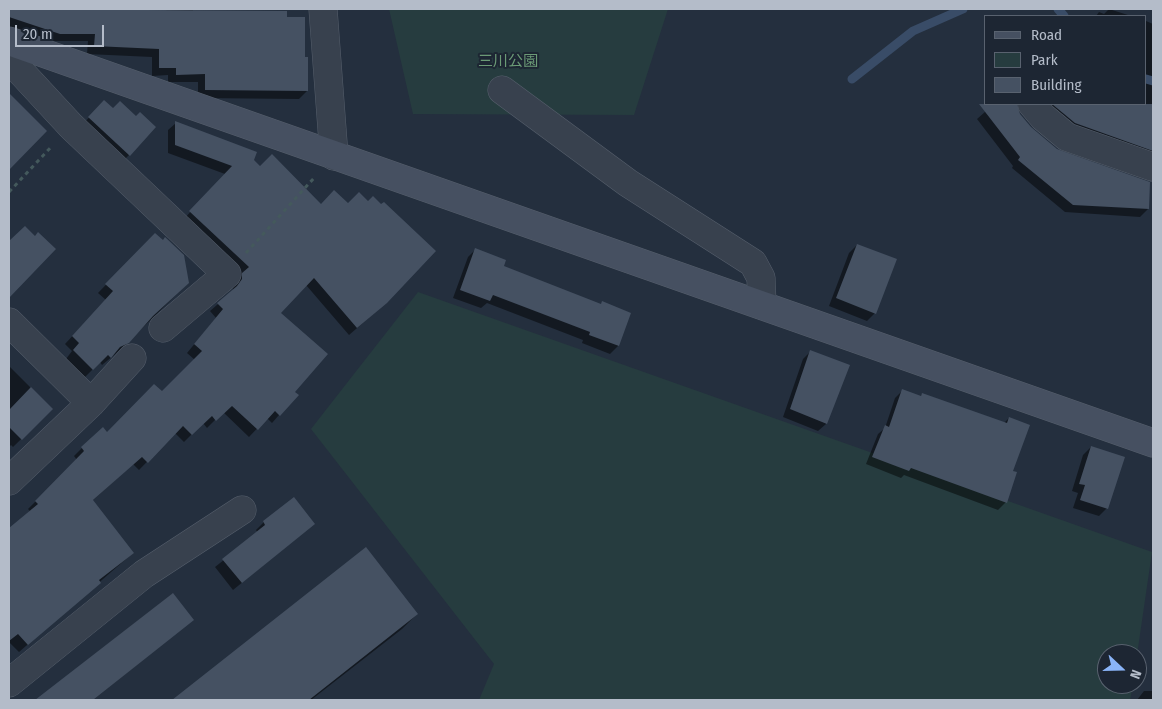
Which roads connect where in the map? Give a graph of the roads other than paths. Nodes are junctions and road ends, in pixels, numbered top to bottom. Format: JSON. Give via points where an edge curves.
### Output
{"nodes":[{"id":1,"x":323,"y":9,"type":"edge"},
{"id":2,"x":9,"y":41,"type":"edge"},
{"id":3,"x":9,"y":59,"type":"edge"},
{"id":4,"x":502,"y":90,"type":"dead end"},
{"id":5,"x":1033,"y":105,"type":"edge"},
{"id":6,"x":334,"y":156,"type":"junction"},
{"id":7,"x":1153,"y":167,"type":"edge"},
{"id":8,"x":762,"y":305,"type":"junction"},
{"id":9,"x":9,"y":322,"type":"edge"},
{"id":10,"x":163,"y":328,"type":"dead end"},
{"id":11,"x":132,"y":358,"type":"dead end"},
{"id":12,"x":91,"y":403,"type":"junction"},
{"id":13,"x":1153,"y":443,"type":"edge"},
{"id":14,"x":9,"y":481,"type":"edge"},
{"id":15,"x":242,"y":510,"type":"dead end"},
{"id":16,"x":9,"y":682,"type":"edge"}],
"edges":[{"from":1,"to":6,"type":"street"},
{"from":2,"to":6,"type":"street"},
{"from":3,"to":10,"type":"street","via":[[71,126],[227,274]]},
{"from":4,"to":8,"type":"street","via":[[628,183],[752,263],[761,278]]},
{"from":5,"to":7,"type":"street","via":[[1043,118],[1067,137]]},
{"from":6,"to":8,"type":"street"},
{"from":8,"to":13,"type":"street"},
{"from":9,"to":12,"type":"street"},
{"from":11,"to":12,"type":"street"},
{"from":12,"to":14,"type":"street"},
{"from":15,"to":16,"type":"street","via":[[144,574]]}]}
